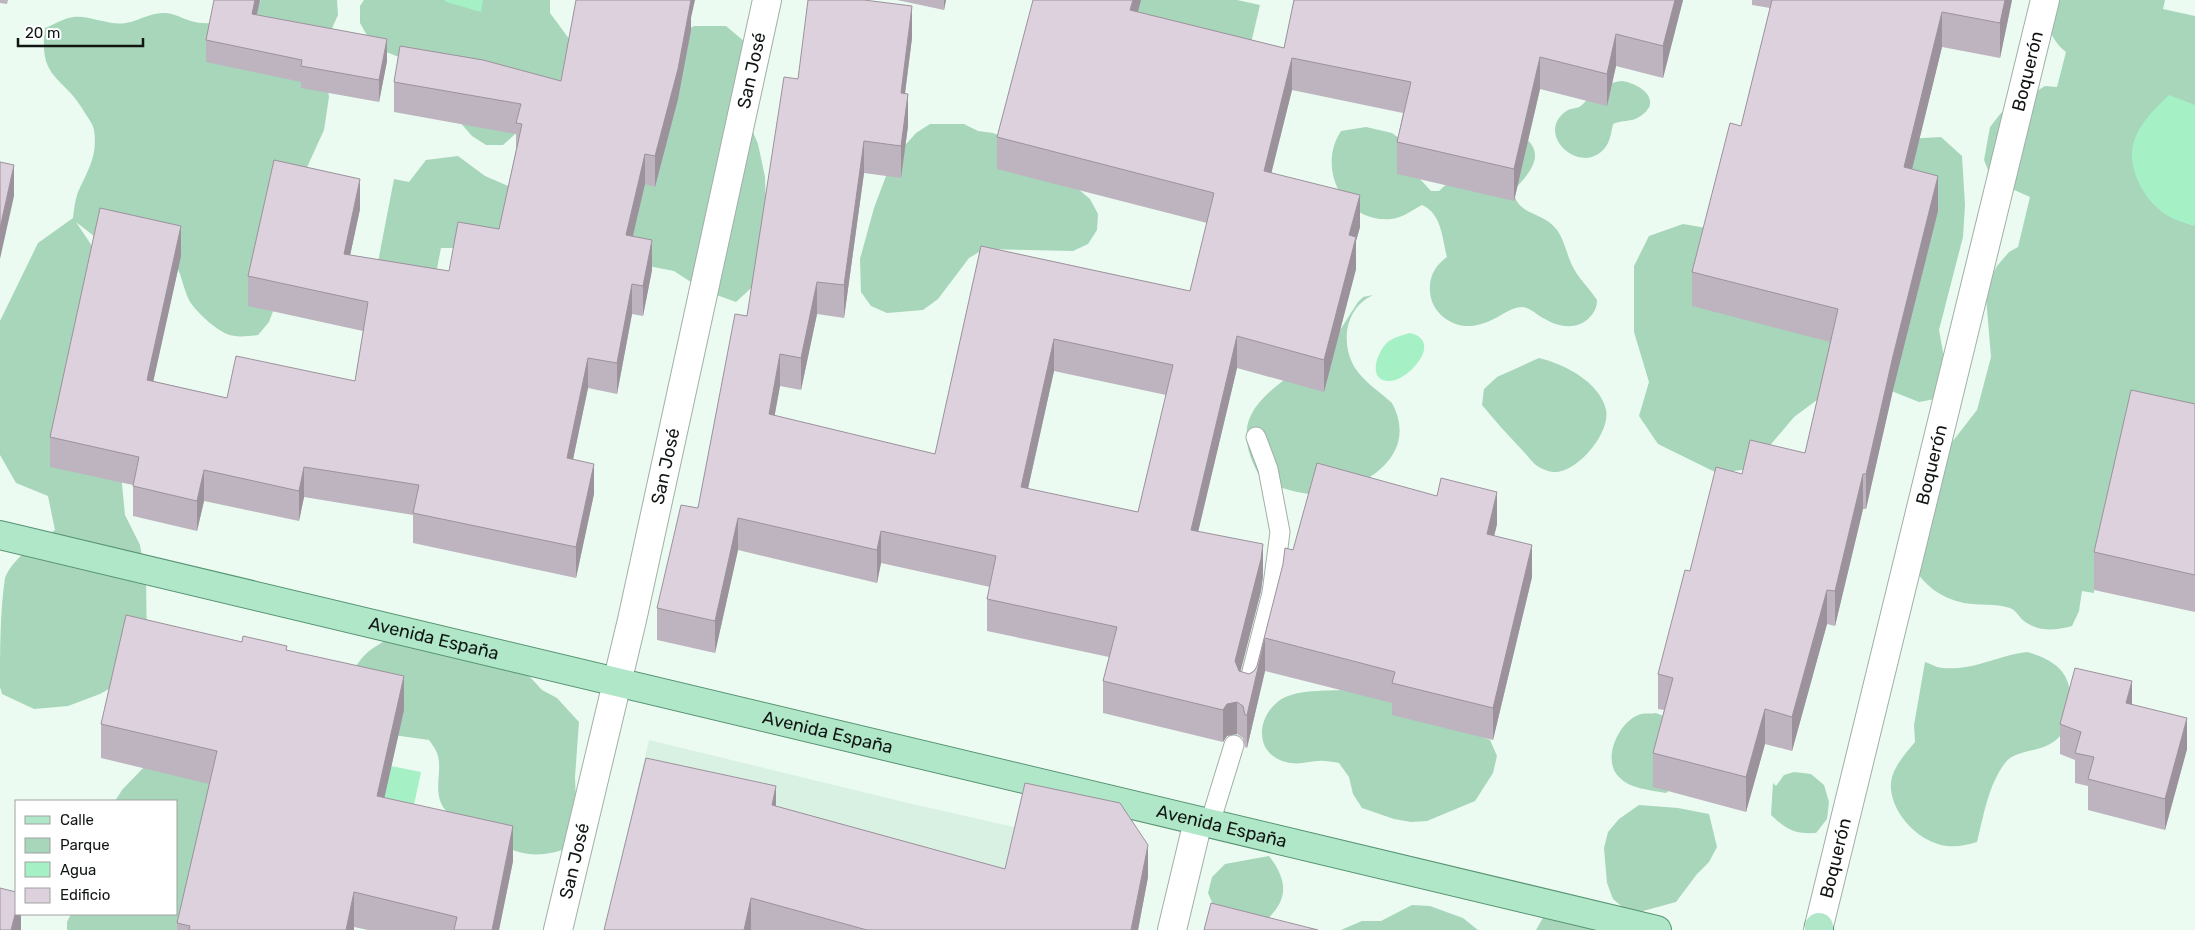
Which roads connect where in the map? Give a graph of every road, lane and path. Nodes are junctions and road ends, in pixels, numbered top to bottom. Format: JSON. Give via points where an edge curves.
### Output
{"nodes":[{"id":1,"x":767,"y":0,"type":"edge"},
{"id":2,"x":2045,"y":0,"type":"edge"},
{"id":3,"x":1256,"y":437,"type":"dead end"},
{"id":4,"x":0,"y":535,"type":"edge"},
{"id":5,"x":617,"y":682,"type":"junction"},
{"id":6,"x":1246,"y":695,"type":"edge"},
{"id":7,"x":1234,"y":744,"type":"dead end"},
{"id":8,"x":1204,"y":822,"type":"junction"},
{"id":9,"x":1819,"y":929,"type":"edge"},
{"id":10,"x":558,"y":930,"type":"edge"},
{"id":11,"x":1172,"y":930,"type":"edge"},
{"id":12,"x":1657,"y":930,"type":"edge"}],
"edges":[{"from":1,"to":5,"type":"street","name":"San José"},
{"from":2,"to":9,"type":"street","name":"Boquerón"},
{"from":3,"to":6,"type":"lane","via":[[1268,469],[1280,532],[1272,593]]},
{"from":4,"to":5,"type":"main road","name":"Avenida España"},
{"from":5,"to":8,"type":"main road","name":"Avenida España"},
{"from":5,"to":10,"type":"street","name":"San José"},
{"from":7,"to":8,"type":"lane"},
{"from":8,"to":11,"type":"street"},
{"from":8,"to":12,"type":"main road","name":"Avenida España"}]}
